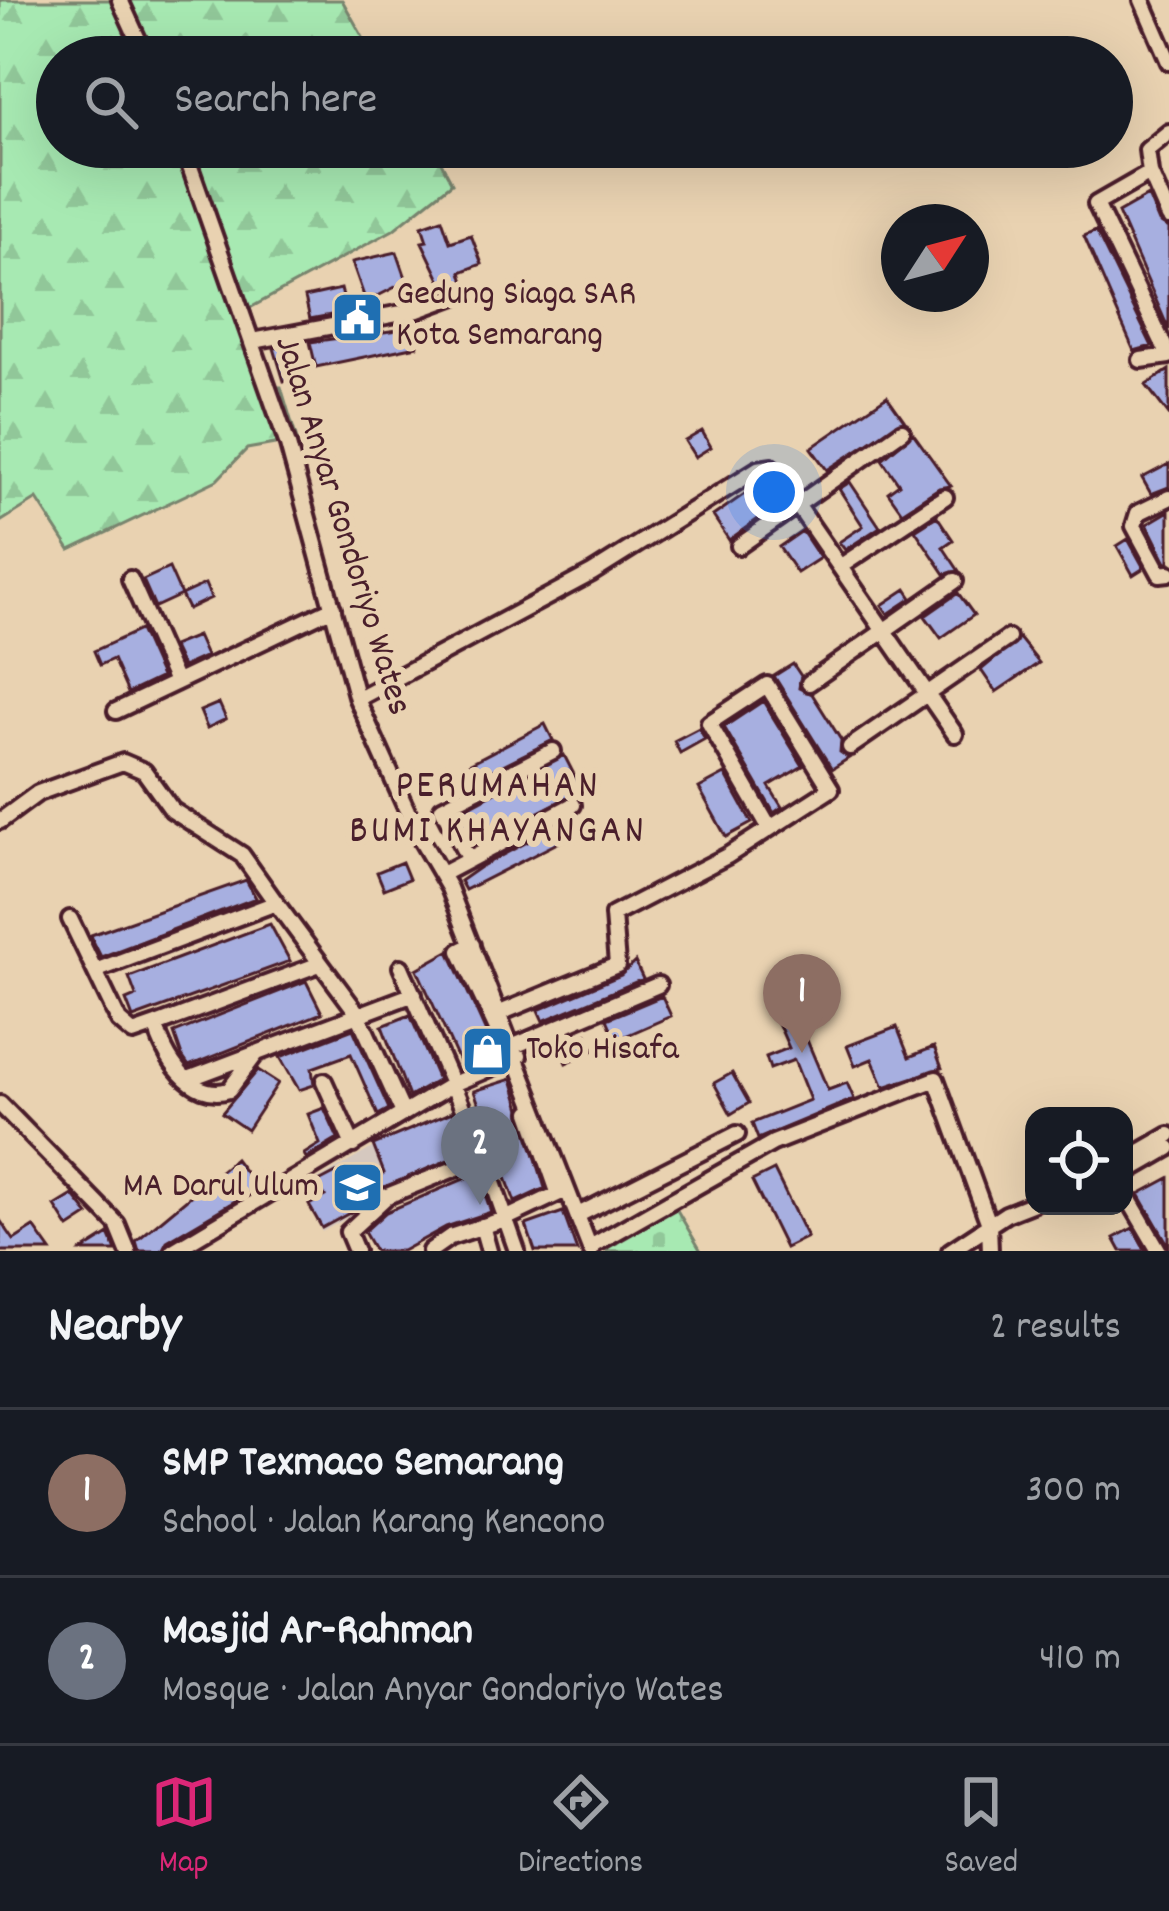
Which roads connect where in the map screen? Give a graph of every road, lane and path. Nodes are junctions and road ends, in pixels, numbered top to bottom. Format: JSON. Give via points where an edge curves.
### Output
{"nodes":[{"id":1,"x":120,"y":0,"type":"edge"},
{"id":2,"x":1142,"y":0,"type":"edge"},
{"id":3,"x":136,"y":36,"type":"edge"},
{"id":4,"x":1168,"y":59,"type":"edge"},
{"id":5,"x":1169,"y":132,"type":"edge"},
{"id":6,"x":190,"y":168,"type":"edge"},
{"id":7,"x":1150,"y":173,"type":"junction"},
{"id":8,"x":1169,"y":217,"type":"edge"},
{"id":9,"x":464,"y":293,"type":"dead end"},
{"id":10,"x":253,"y":341,"type":"junction"},
{"id":11,"x":1141,"y":360,"type":"dead end"},
{"id":12,"x":902,"y":430,"type":"dead end"},
{"id":13,"x":945,"y":497,"type":"dead end"},
{"id":14,"x":1169,"y":497,"type":"edge"},
{"id":15,"x":798,"y":502,"type":"junction"},
{"id":16,"x":739,"y":546,"type":"dead end"},
{"id":17,"x":841,"y":566,"type":"junction"},
{"id":18,"x":1169,"y":573,"type":"edge"},
{"id":19,"x":130,"y":579,"type":"dead end"},
{"id":20,"x":955,"y":580,"type":"dead end"},
{"id":21,"x":333,"y":608,"type":"junction"},
{"id":22,"x":885,"y":630,"type":"junction"},
{"id":23,"x":1008,"y":638,"type":"dead end"},
{"id":24,"x":176,"y":682,"type":"junction"},
{"id":25,"x":809,"y":683,"type":"dead end"},
{"id":26,"x":927,"y":692,"type":"junction"},
{"id":27,"x":357,"y":699,"type":"junction"},
{"id":28,"x":116,"y":711,"type":"dead end"},
{"id":29,"x":955,"y":734,"type":"dead end"},
{"id":30,"x":850,"y":747,"type":"dead end"},
{"id":31,"x":553,"y":751,"type":"dead end"},
{"id":32,"x":573,"y":805,"type":"dead end"},
{"id":33,"x":442,"y":808,"type":"junction"},
{"id":34,"x":412,"y":820,"type":"junction"},
{"id":35,"x":0,"y":821,"type":"edge"},
{"id":36,"x":769,"y":827,"type":"junction"},
{"id":37,"x":470,"y":860,"type":"junction"},
{"id":38,"x":442,"y":874,"type":"junction"},
{"id":39,"x":276,"y":903,"type":"junction"},
{"id":40,"x":70,"y":919,"type":"dead end"},
{"id":41,"x":472,"y":945,"type":"junction"},
{"id":42,"x":317,"y":965,"type":"junction"},
{"id":43,"x":401,"y":968,"type":"dead end"},
{"id":44,"x":94,"y":971,"type":"junction"},
{"id":45,"x":658,"y":986,"type":"dead end"},
{"id":46,"x":414,"y":994,"type":"junction"},
{"id":47,"x":500,"y":1013,"type":"junction"},
{"id":48,"x":358,"y":1014,"type":"junction"},
{"id":49,"x":156,"y":1025,"type":"junction"},
{"id":50,"x":256,"y":1054,"type":"junction"},
{"id":51,"x":514,"y":1054,"type":"junction"},
{"id":52,"x":188,"y":1078,"type":"junction"},
{"id":53,"x":324,"y":1081,"type":"dead end"},
{"id":54,"x":453,"y":1084,"type":"junction"},
{"id":55,"x":0,"y":1104,"type":"edge"},
{"id":56,"x":403,"y":1113,"type":"junction"},
{"id":57,"x":737,"y":1134,"type":"dead end"},
{"id":58,"x":353,"y":1145,"type":"junction"},
{"id":59,"x":1169,"y":1146,"type":"edge"},
{"id":60,"x":484,"y":1157,"type":"junction"},
{"id":61,"x":1133,"y":1158,"type":"edge"},
{"id":62,"x":1133,"y":1168,"type":"edge"},
{"id":63,"x":563,"y":1191,"type":"junction"},
{"id":64,"x":1133,"y":1206,"type":"edge"},
{"id":65,"x":1025,"y":1207,"type":"edge"},
{"id":66,"x":578,"y":1215,"type":"junction"},
{"id":67,"x":505,"y":1220,"type":"junction"},
{"id":68,"x":989,"y":1224,"type":"junction"},
{"id":69,"x":482,"y":1226,"type":"junction"},
{"id":70,"x":591,"y":1249,"type":"edge"},
{"id":71,"x":429,"y":1250,"type":"edge"},
{"id":72,"x":128,"y":1251,"type":"edge"},
{"id":73,"x":173,"y":1251,"type":"edge"},
{"id":74,"x":356,"y":1251,"type":"edge"},
{"id":75,"x":490,"y":1251,"type":"edge"},
{"id":76,"x":517,"y":1251,"type":"edge"},
{"id":77,"x":950,"y":1251,"type":"edge"},
{"id":78,"x":990,"y":1251,"type":"edge"},
{"id":79,"x":1159,"y":1251,"type":"edge"}],
"edges":[{"from":1,"to":3,"type":"street"},
{"from":2,"to":4,"type":"street"},
{"from":5,"to":7,"type":"street","via":[[1147,150]]},
{"from":6,"to":10,"type":"street","name":"Jalan Anyar Gondoriyo Wates"},
{"from":7,"to":8,"type":"street"},
{"from":7,"to":11,"type":"street","via":[[1096,204],[1169,356]]},
{"from":9,"to":10,"type":"street","via":[[418,310]]},
{"from":10,"to":21,"type":"street","name":"Jalan Anyar Gondoriyo Wates"},
{"from":12,"to":15,"type":"street"},
{"from":13,"to":17,"type":"street"},
{"from":14,"to":18,"type":"street","via":[[1138,513],[1134,526],[1160,574]]},
{"from":15,"to":16,"type":"street"},
{"from":15,"to":17,"type":"street"},
{"from":15,"to":27,"type":"street","via":[[777,470],[758,469],[592,573]]},
{"from":17,"to":22,"type":"street"},
{"from":19,"to":24,"type":"street"},
{"from":20,"to":22,"type":"street"},
{"from":21,"to":24,"type":"street"},
{"from":21,"to":27,"type":"street","name":"Jalan Anyar Gondoriyo Wates"},
{"from":22,"to":25,"type":"street"},
{"from":22,"to":26,"type":"street"},
{"from":23,"to":26,"type":"street"},
{"from":24,"to":28,"type":"street"},
{"from":26,"to":29,"type":"street"},
{"from":26,"to":30,"type":"street"},
{"from":27,"to":34,"type":"street","name":"Jalan Anyar Gondoriyo Wates"},
{"from":31,"to":33,"type":"street"},
{"from":32,"to":37,"type":"street"},
{"from":33,"to":34,"type":"street"},
{"from":33,"to":37,"type":"street"},
{"from":34,"to":38,"type":"street","name":"Jalan Anyar Gondoriyo Wates"},
{"from":35,"to":39,"type":"street","via":[[38,793],[135,764],[172,810],[242,855]]},
{"from":36,"to":36,"type":"street","via":[[832,786],[767,686],[709,723]]},
{"from":36,"to":47,"type":"street","via":[[614,915],[617,965]]},
{"from":37,"to":38,"type":"street"},
{"from":38,"to":41,"type":"street","name":"Jalan Anyar Gondoriyo Wates"},
{"from":39,"to":42,"type":"street"},
{"from":39,"to":44,"type":"street"},
{"from":40,"to":44,"type":"street"},
{"from":41,"to":47,"type":"street","name":"Jalan Anyar Gondoriyo Wates"},
{"from":41,"to":51,"type":"street","via":[[460,951]]},
{"from":42,"to":48,"type":"street"},
{"from":42,"to":49,"type":"street"},
{"from":43,"to":46,"type":"street"},
{"from":44,"to":49,"type":"street","via":[[128,1031]]},
{"from":45,"to":51,"type":"street"},
{"from":46,"to":48,"type":"street"},
{"from":46,"to":54,"type":"street"},
{"from":47,"to":51,"type":"street","name":"Jalan Anyar Gondoriyo Wates"},
{"from":48,"to":50,"type":"street"},
{"from":48,"to":56,"type":"street"},
{"from":49,"to":52,"type":"street","via":[[176,1072]]},
{"from":50,"to":52,"type":"street"},
{"from":50,"to":52,"type":"street","via":[[223,1094]]},
{"from":51,"to":54,"type":"street"},
{"from":51,"to":63,"type":"street","name":"Jalan Anyar Gondoriyo Wates"},
{"from":53,"to":58,"type":"street"},
{"from":54,"to":56,"type":"street"},
{"from":54,"to":60,"type":"street"},
{"from":55,"to":72,"type":"street","via":[[117,1224]]},
{"from":56,"to":58,"type":"street"},
{"from":57,"to":66,"type":"street"},
{"from":58,"to":73,"type":"street"},
{"from":59,"to":61,"type":"street"},
{"from":59,"to":62,"type":"street"},
{"from":60,"to":67,"type":"street"},
{"from":60,"to":74,"type":"street","via":[[366,1210],[348,1232]]},
{"from":63,"to":66,"type":"street","name":"Jalan Anyar Gondoriyo Wates"},
{"from":63,"to":67,"type":"street"},
{"from":64,"to":79,"type":"street"},
{"from":65,"to":68,"type":"street"},
{"from":66,"to":70,"type":"street","name":"Jalan Anyar Gondoriyo Wates"},
{"from":67,"to":69,"type":"street"},
{"from":67,"to":76,"type":"street"},
{"from":68,"to":70,"type":"street","via":[[941,1086],[931,1081],[773,1143]]},
{"from":68,"to":77,"type":"street"},
{"from":68,"to":78,"type":"street"},
{"from":69,"to":71,"type":"street"},
{"from":69,"to":75,"type":"street"}]}
